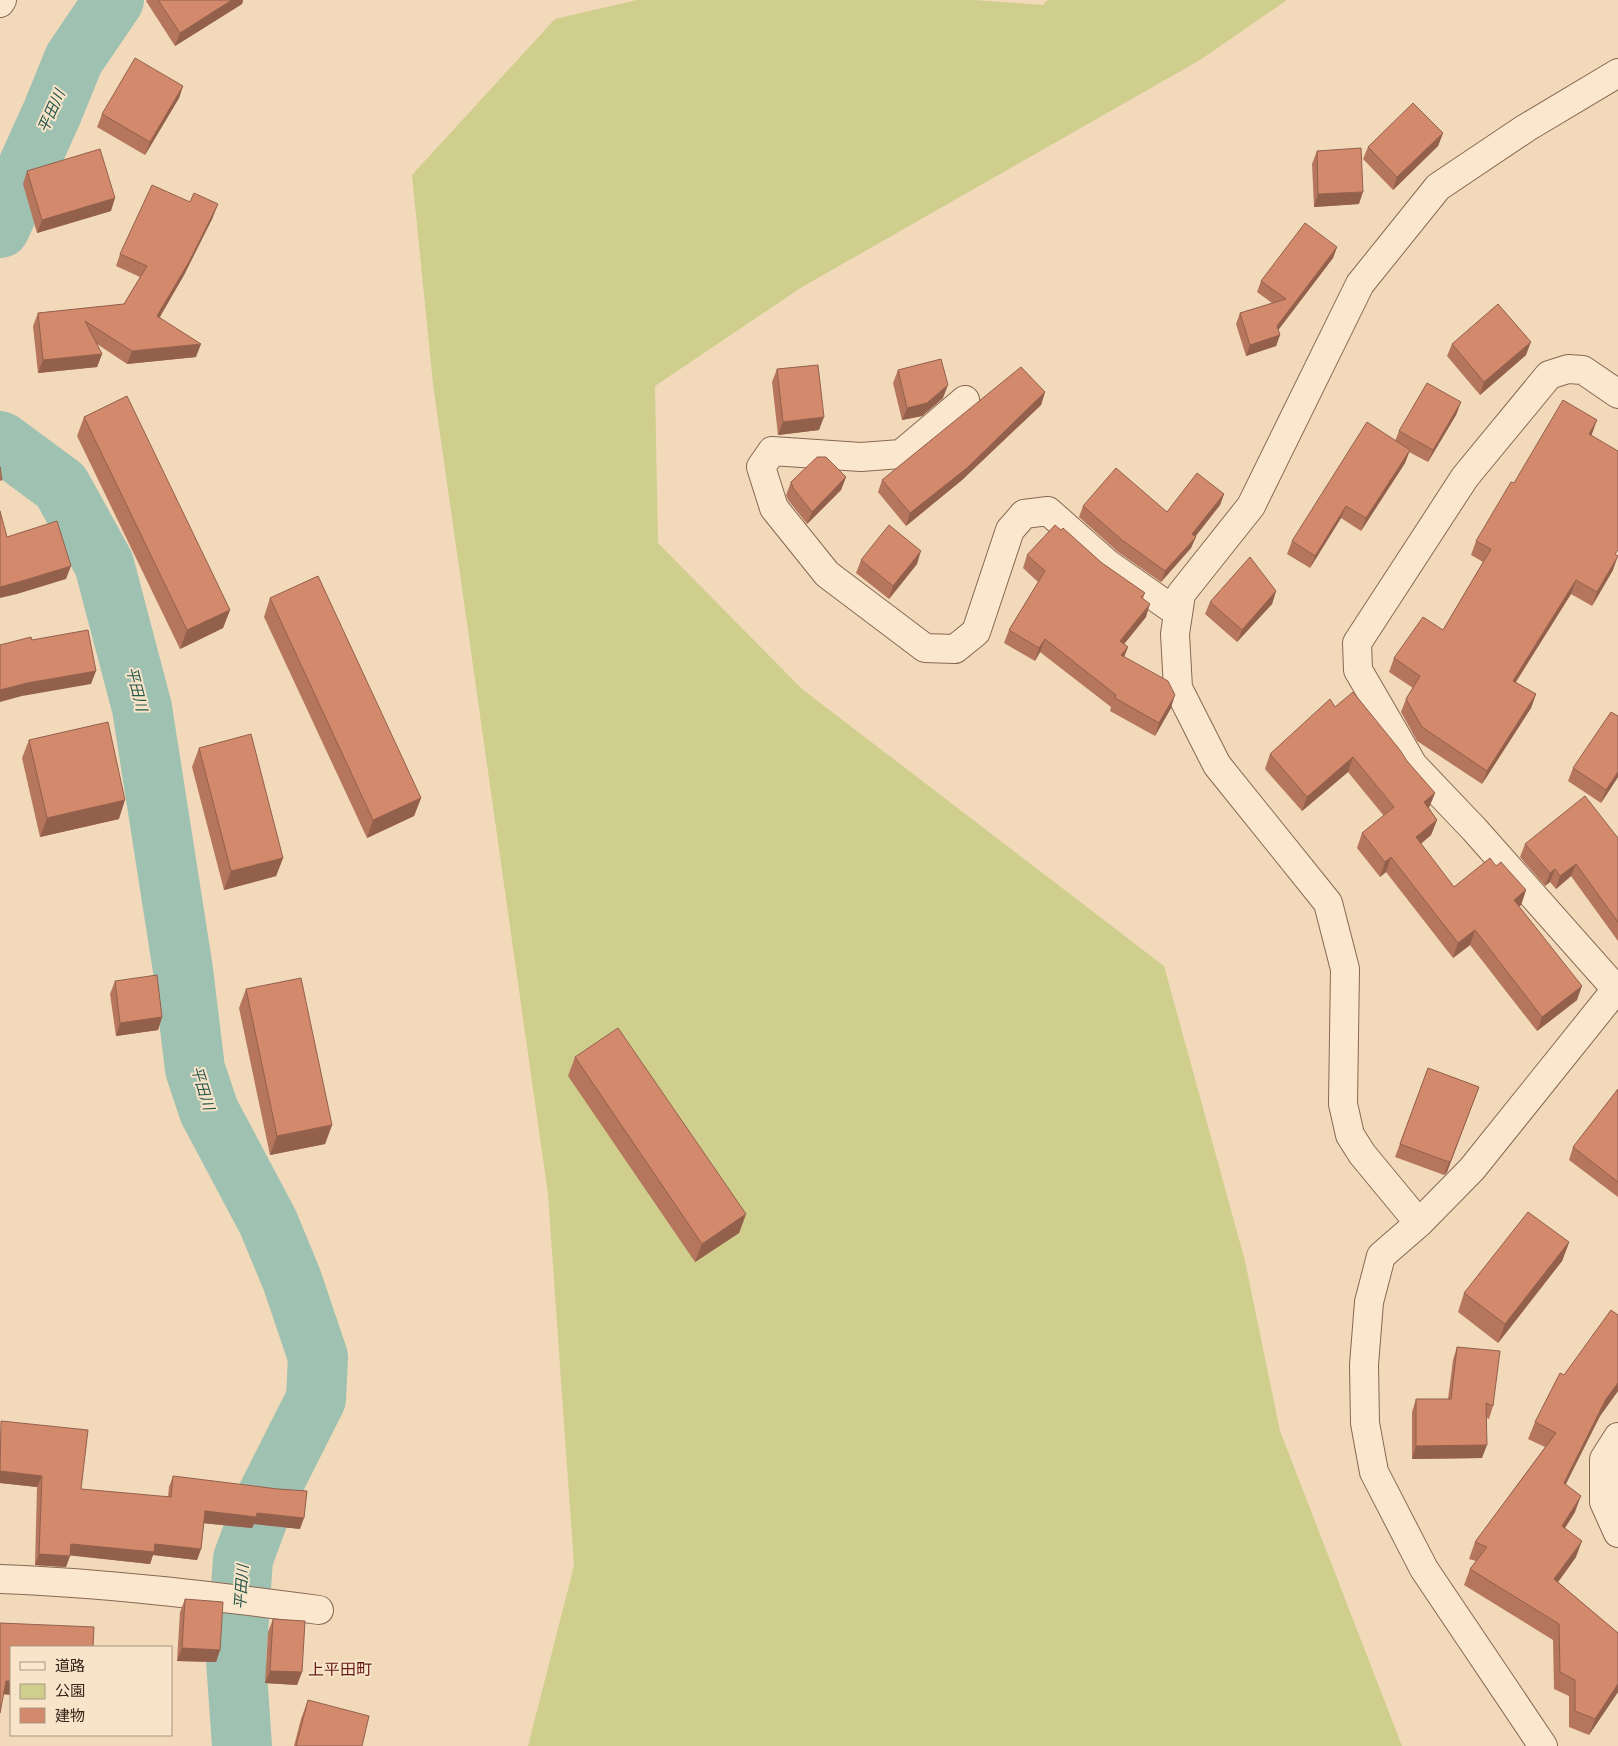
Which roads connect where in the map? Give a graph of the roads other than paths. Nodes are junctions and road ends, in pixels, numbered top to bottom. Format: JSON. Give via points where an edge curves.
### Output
{"nodes":[{"id":1,"x":1618,"y":73,"type":"edge"},
{"id":2,"x":1618,"y":394,"type":"edge"},
{"id":3,"x":965,"y":400,"type":"dead end"},
{"id":4,"x":1178,"y":613,"type":"junction"},
{"id":5,"x":1617,"y":988,"type":"edge"},
{"id":6,"x":1420,"y":1223,"type":"junction"},
{"id":7,"x":1618,"y":1437,"type":"edge"},
{"id":8,"x":1618,"y":1533,"type":"edge"},
{"id":9,"x":0,"y":1579,"type":"edge"},
{"id":10,"x":319,"y":1610,"type":"dead end"},
{"id":11,"x":1543,"y":1746,"type":"edge"}],
"edges":[{"from":1,"to":4,"type":"street","via":[[1526,128],[1438,187],[1360,284],[1251,506],[1180,594]]},
{"from":2,"to":5,"type":"street","via":[[1583,370],[1568,369],[1549,375],[1465,477],[1357,643],[1358,670],[1413,764]]},
{"from":3,"to":4,"type":"street","via":[[901,454],[860,458],[772,451],[761,467],[774,508],[827,574],[925,648],[955,649],[976,632],[1010,530],[1024,514],[1048,510],[1108,564]]},
{"from":4,"to":6,"type":"street","via":[[1175,634],[1178,688],[1217,765],[1328,903],[1345,969],[1343,1104],[1350,1134],[1362,1154]]},
{"from":5,"to":6,"type":"street","via":[[1472,1168]]},
{"from":6,"to":11,"type":"street","via":[[1381,1256],[1369,1302],[1364,1365],[1365,1423],[1374,1472],[1424,1569]]},
{"from":7,"to":8,"type":"street","via":[[1604,1459],[1604,1502]]},
{"from":9,"to":10,"type":"street","via":[[184,1593]]}]}
